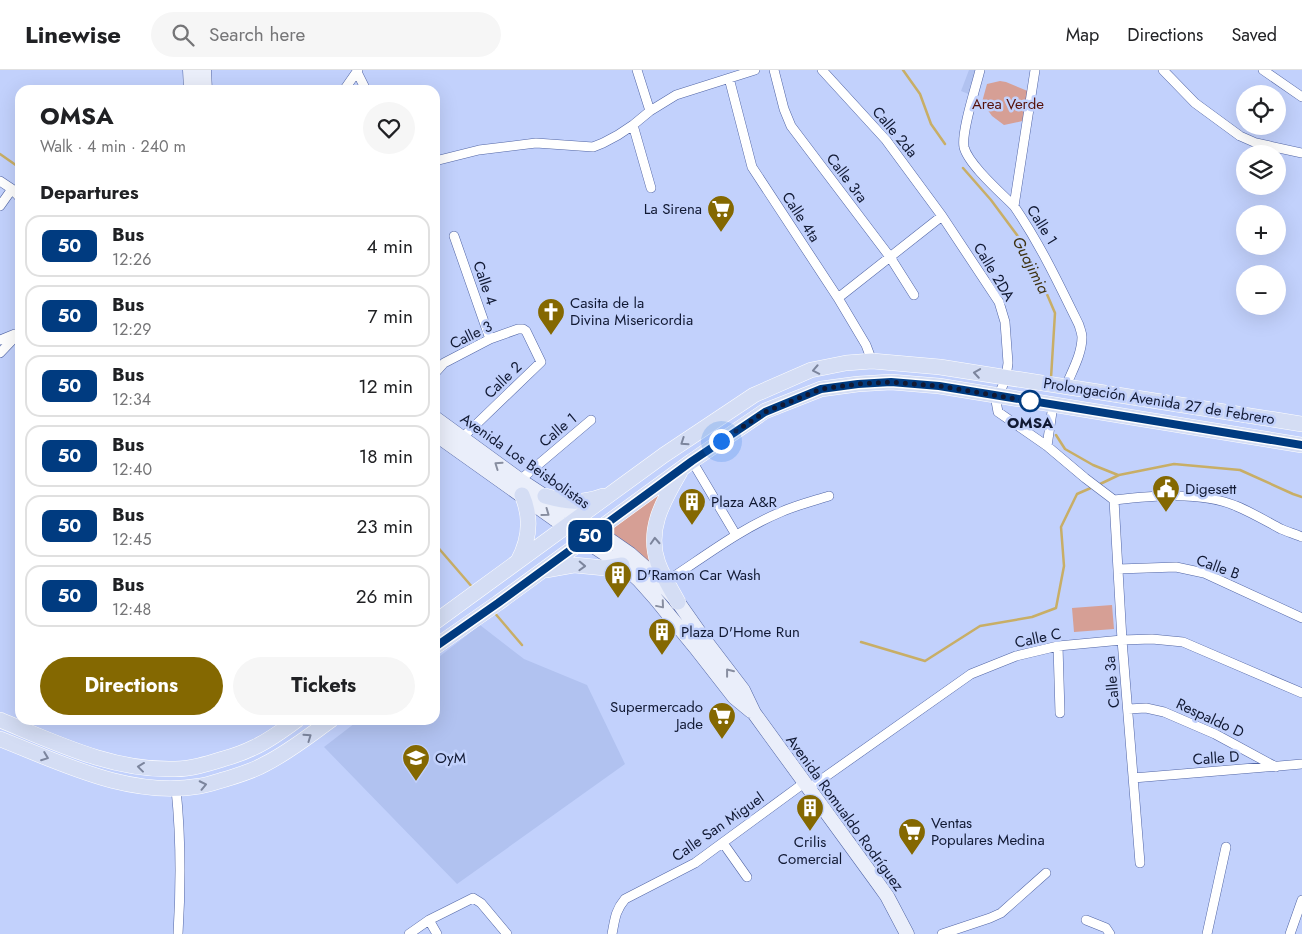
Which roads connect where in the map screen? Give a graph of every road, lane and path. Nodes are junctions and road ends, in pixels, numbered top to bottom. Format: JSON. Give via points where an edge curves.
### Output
{"nodes":[{"id":1,"x":190,"y":70,"type":"edge"},
{"id":2,"x":204,"y":70,"type":"edge"},
{"id":3,"x":637,"y":70,"type":"edge"},
{"id":4,"x":755,"y":70,"type":"edge"},
{"id":5,"x":774,"y":70,"type":"edge"},
{"id":6,"x":822,"y":70,"type":"edge"},
{"id":7,"x":980,"y":70,"type":"edge"},
{"id":8,"x":1035,"y":70,"type":"edge"},
{"id":9,"x":1162,"y":70,"type":"edge"},
{"id":10,"x":1263,"y":70,"type":"edge"},
{"id":11,"x":358,"y":71,"type":"edge"},
{"id":12,"x":729,"y":78,"type":"junction"},
{"id":13,"x":191,"y":85,"type":"edge"},
{"id":14,"x":205,"y":85,"type":"edge"},
{"id":15,"x":348,"y":85,"type":"edge"},
{"id":16,"x":364,"y":85,"type":"edge"},
{"id":17,"x":1302,"y":97,"type":"edge"},
{"id":18,"x":650,"y":111,"type":"junction"},
{"id":19,"x":633,"y":125,"type":"junction"},
{"id":20,"x":1302,"y":154,"type":"edge"},
{"id":21,"x":440,"y":160,"type":"edge"},
{"id":22,"x":0,"y":181,"type":"edge"},
{"id":23,"x":12,"y":188,"type":"junction"},
{"id":24,"x":651,"y":188,"type":"dead end"},
{"id":25,"x":15,"y":192,"type":"edge"},
{"id":26,"x":0,"y":206,"type":"edge"},
{"id":27,"x":1014,"y":206,"type":"junction"},
{"id":28,"x":942,"y":216,"type":"junction"},
{"id":29,"x":454,"y":236,"type":"dead end"},
{"id":30,"x":890,"y":257,"type":"junction"},
{"id":31,"x":914,"y":295,"type":"dead end"},
{"id":32,"x":838,"y":298,"type":"junction"},
{"id":33,"x":15,"y":333,"type":"edge"},
{"id":34,"x":15,"y":336,"type":"edge"},
{"id":35,"x":490,"y":339,"type":"junction"},
{"id":36,"x":0,"y":340,"type":"edge"},
{"id":37,"x":0,"y":353,"type":"edge"},
{"id":38,"x":872,"y":361,"type":"junction"},
{"id":39,"x":540,"y":362,"type":"joint"},
{"id":40,"x":440,"y":367,"type":"edge"},
{"id":41,"x":1006,"y":378,"type":"junction"},
{"id":42,"x":1066,"y":386,"type":"junction"},
{"id":43,"x":998,"y":396,"type":"junction"},
{"id":44,"x":1053,"y":405,"type":"junction"},
{"id":45,"x":591,"y":420,"type":"dead end"},
{"id":46,"x":440,"y":422,"type":"edge"},
{"id":47,"x":1302,"y":424,"type":"edge"},
{"id":48,"x":440,"y":438,"type":"edge"},
{"id":49,"x":462,"y":438,"type":"junction"},
{"id":50,"x":1302,"y":445,"type":"edge"},
{"id":51,"x":1047,"y":446,"type":"junction"},
{"id":52,"x":687,"y":464,"type":"junction"},
{"id":53,"x":520,"y":480,"type":"junction"},
{"id":54,"x":616,"y":491,"type":"junction"},
{"id":55,"x":522,"y":496,"type":"junction"},
{"id":56,"x":545,"y":496,"type":"junction"},
{"id":57,"x":829,"y":496,"type":"dead end"},
{"id":58,"x":1114,"y":500,"type":"junction"},
{"id":59,"x":578,"y":518,"type":"junction"},
{"id":60,"x":565,"y":526,"type":"junction"},
{"id":61,"x":597,"y":531,"type":"junction"},
{"id":62,"x":736,"y":535,"type":"junction"},
{"id":63,"x":1302,"y":537,"type":"edge"},
{"id":64,"x":584,"y":540,"type":"junction"},
{"id":65,"x":516,"y":564,"type":"junction"},
{"id":66,"x":622,"y":565,"type":"junction"},
{"id":67,"x":1118,"y":569,"type":"junction"},
{"id":68,"x":542,"y":570,"type":"junction"},
{"id":69,"x":667,"y":581,"type":"junction"},
{"id":70,"x":678,"y":602,"type":"junction"},
{"id":71,"x":440,"y":618,"type":"edge"},
{"id":72,"x":1302,"y":618,"type":"edge"},
{"id":73,"x":1122,"y":640,"type":"junction"},
{"id":74,"x":440,"y":644,"type":"edge"},
{"id":75,"x":1058,"y":646,"type":"junction"},
{"id":76,"x":1302,"y":693,"type":"edge"},
{"id":77,"x":1128,"y":709,"type":"junction"},
{"id":78,"x":754,"y":713,"type":"junction"},
{"id":79,"x":1060,"y":713,"type":"dead end"},
{"id":80,"x":0,"y":720,"type":"edge"},
{"id":81,"x":290,"y":725,"type":"edge"},
{"id":82,"x":324,"y":725,"type":"edge"},
{"id":83,"x":0,"y":739,"type":"edge"},
{"id":84,"x":1302,"y":764,"type":"edge"},
{"id":85,"x":1276,"y":767,"type":"junction"},
{"id":86,"x":1133,"y":778,"type":"junction"},
{"id":87,"x":806,"y":786,"type":"junction"},
{"id":88,"x":176,"y":789,"type":"junction"},
{"id":89,"x":722,"y":843,"type":"junction"},
{"id":90,"x":1226,"y":847,"type":"dead end"},
{"id":91,"x":1140,"y":863,"type":"dead end"},
{"id":92,"x":1046,"y":873,"type":"dead end"},
{"id":93,"x":748,"y":877,"type":"dead end"},
{"id":94,"x":1302,"y":900,"type":"edge"},
{"id":95,"x":1300,"y":911,"type":"edge"},
{"id":96,"x":429,"y":920,"type":"junction"},
{"id":97,"x":1086,"y":920,"type":"dead end"},
{"id":98,"x":178,"y":934,"type":"edge"},
{"id":99,"x":410,"y":934,"type":"edge"},
{"id":100,"x":437,"y":934,"type":"edge"},
{"id":101,"x":508,"y":934,"type":"edge"},
{"id":102,"x":612,"y":934,"type":"edge"},
{"id":103,"x":907,"y":934,"type":"edge"},
{"id":104,"x":942,"y":934,"type":"edge"},
{"id":105,"x":1110,"y":934,"type":"edge"},
{"id":106,"x":1207,"y":934,"type":"edge"},
{"id":107,"x":1290,"y":934,"type":"edge"}],
"edges":[{"from":1,"to":13,"type":"main road"},
{"from":2,"to":14,"type":"main road"},
{"from":3,"to":18,"type":"street"},
{"from":4,"to":12,"type":"street"},
{"from":5,"to":30,"type":"street","name":"Calle 3ra","via":[[791,126]]},
{"from":6,"to":28,"type":"street","name":"Calle 2da","via":[[886,140]]},
{"from":7,"to":27,"type":"street","via":[[964,133],[964,146],[975,166]]},
{"from":8,"to":27,"type":"street","name":"Calle 1"},
{"from":9,"to":20,"type":"street","via":[[1196,103],[1240,136]]},
{"from":10,"to":17,"type":"street"},
{"from":11,"to":15,"type":"street"},
{"from":11,"to":16,"type":"street"},
{"from":12,"to":18,"type":"street","via":[[676,95]]},
{"from":12,"to":32,"type":"street","name":"Calle 4ta","via":[[752,168]]},
{"from":18,"to":19,"type":"street"},
{"from":19,"to":21,"type":"street","via":[[593,147],[536,143],[479,150]]},
{"from":19,"to":24,"type":"street"},
{"from":22,"to":23,"type":"street"},
{"from":23,"to":25,"type":"street"},
{"from":23,"to":26,"type":"street"},
{"from":27,"to":42,"type":"street","name":"Calle 1","via":[[1048,260],[1079,325],[1082,336],[1080,348]]},
{"from":28,"to":30,"type":"street"},
{"from":28,"to":41,"type":"street","name":"Calle 2DA","via":[[999,302],[1005,322]]},
{"from":29,"to":35,"type":"street","name":"Calle 4"},
{"from":30,"to":31,"type":"street","name":"Calle 3ra"},
{"from":30,"to":32,"type":"street"},
{"from":32,"to":38,"type":"street","name":"Calle 4ta"},
{"from":33,"to":36,"type":"street"},
{"from":34,"to":37,"type":"street"},
{"from":35,"to":39,"type":"street","name":"Calle 3","via":[[523,329]]},
{"from":35,"to":40,"type":"street","name":"Calle 3"},
{"from":41,"to":38,"type":"main road","name":"Prolongación Avenida 27 de Febrero","one_way":true,"via":[[940,367]]},
{"from":38,"to":54,"type":"main road","name":"Prolongación Avenida 27 de Febrero","one_way":true,"via":[[811,370],[754,395]]},
{"from":39,"to":49,"type":"street","name":"Calle 2"},
{"from":41,"to":42,"type":"main road","name":"Prolongación Avenida 27 de Febrero"},
{"from":41,"to":43,"type":"street"},
{"from":42,"to":47,"type":"main road","name":"Prolongación Avenida 27 de Febrero"},
{"from":43,"to":44,"type":"main road","name":"Prolongación Avenida 27 de Febrero"},
{"from":43,"to":51,"type":"street","via":[[998,412]]},
{"from":43,"to":52,"type":"main road","name":"Prolongación Avenida 27 de Febrero","via":[[891,382],[821,389],[765,412]]},
{"from":44,"to":50,"type":"main road","name":"Prolongación Avenida 27 de Febrero"},
{"from":44,"to":51,"type":"street"},
{"from":45,"to":53,"type":"street","name":"Calle 1"},
{"from":46,"to":49,"type":"main road","name":"Avenida Los Beisbolistas"},
{"from":48,"to":55,"type":"main road","name":"Avenida Los Beisbolistas"},
{"from":53,"to":49,"type":"main road","name":"Avenida Los Beisbolistas","one_way":true},
{"from":51,"to":58,"type":"street"},
{"from":52,"to":61,"type":"main road","name":"Prolongación Avenida 27 de Febrero"},
{"from":52,"to":62,"type":"street"},
{"from":69,"to":52,"type":"main road","one_way":true,"via":[[658,562],[654,531],[662,504]]},
{"from":53,"to":56,"type":"main road","name":"Avenida Los Beisbolistas"},
{"from":54,"to":56,"type":"main road","via":[[588,501],[574,502]]},
{"from":54,"to":59,"type":"main road","name":"Prolongación Avenida 27 de Febrero"},
{"from":55,"to":60,"type":"main road","name":"Avenida Los Beisbolistas","one_way":true},
{"from":55,"to":65,"type":"main road","via":[[527,506],[528,530]]},
{"from":56,"to":59,"type":"main road","name":"Avenida Los Beisbolistas"},
{"from":57,"to":62,"type":"street","via":[[782,511]]},
{"from":58,"to":63,"type":"street","via":[[1146,497],[1218,500]]},
{"from":58,"to":67,"type":"street","name":"Calle 3a"},
{"from":59,"to":60,"type":"main road","name":"Prolongación Avenida 27 de Febrero"},
{"from":59,"to":61,"type":"main road","name":"Avenida Los Beisbolistas"},
{"from":60,"to":64,"type":"main road","name":"Avenida Los Beisbolistas"},
{"from":60,"to":65,"type":"main road","name":"Prolongación Avenida 27 de Febrero"},
{"from":61,"to":64,"type":"main road","name":"Prolongación Avenida 27 de Febrero"},
{"from":61,"to":70,"type":"main road","name":"Avenida Romualdo Rodríguez","via":[[630,554]]},
{"from":62,"to":69,"type":"street"},
{"from":64,"to":66,"type":"main road","name":"Avenida Romualdo Rodríguez"},
{"from":64,"to":68,"type":"main road","name":"Prolongación Avenida 27 de Febrero"},
{"from":65,"to":71,"type":"main road","name":"Prolongación Avenida 27 de Febrero"},
{"from":68,"to":66,"type":"main road","one_way":true,"via":[[574,565],[605,568]]},
{"from":66,"to":78,"type":"main road","name":"Avenida Romualdo Rodríguez","one_way":true,"via":[[639,580],[696,647],[734,697]]},
{"from":67,"to":72,"type":"street","name":"Calle B","via":[[1176,568],[1204,573]]},
{"from":67,"to":73,"type":"street","name":"Calle 3a"},
{"from":68,"to":74,"type":"main road","name":"Prolongación Avenida 27 de Febrero"},
{"from":69,"to":70,"type":"main road"},
{"from":78,"to":70,"type":"main road","name":"Avenida Romualdo Rodríguez","one_way":true,"via":[[743,690]]},
{"from":73,"to":75,"type":"street","name":"Calle C"},
{"from":73,"to":76,"type":"street","name":"Calle C","via":[[1184,642]]},
{"from":73,"to":77,"type":"street","name":"Calle 3a"},
{"from":75,"to":79,"type":"street"},
{"from":75,"to":87,"type":"street","name":"Calle C","via":[[1016,656],[971,674]]},
{"from":77,"to":85,"type":"street","name":"Respaldo D","via":[[1164,712],[1215,734]]},
{"from":77,"to":86,"type":"street","name":"Calle 3a"},
{"from":78,"to":87,"type":"main road","name":"Avenida Romualdo Rodríguez"},
{"from":81,"to":80,"type":"main road","one_way":true,"via":[[254,748],[200,766],[176,770],[129,766],[102,759]]},
{"from":88,"to":82,"type":"main road","one_way":true,"via":[[202,786],[264,765]]},
{"from":83,"to":88,"type":"main road","one_way":true,"via":[[102,778]]},
{"from":84,"to":85,"type":"street","name":"Calle D"},
{"from":85,"to":86,"type":"street","name":"Calle D"},
{"from":86,"to":91,"type":"street","name":"Calle 3a"},
{"from":87,"to":89,"type":"street","name":"Calle San Miguel"},
{"from":87,"to":103,"type":"main road","name":"Avenida Romualdo Rodríguez","via":[[887,896]]},
{"from":88,"to":98,"type":"street","via":[[181,888]]},
{"from":89,"to":93,"type":"street"},
{"from":89,"to":102,"type":"street","name":"Calle San Miguel","via":[[695,863],[625,899],[615,916]]},
{"from":90,"to":106,"type":"street"},
{"from":92,"to":104,"type":"street","via":[[990,918]]},
{"from":94,"to":95,"type":"street"},
{"from":95,"to":107,"type":"street"},
{"from":96,"to":99,"type":"street"},
{"from":96,"to":100,"type":"street"},
{"from":96,"to":101,"type":"street","via":[[473,898]]},
{"from":97,"to":105,"type":"street","via":[[1106,928]]}]}
